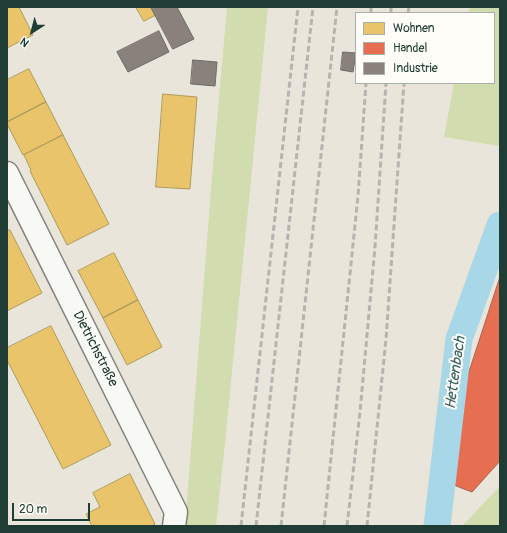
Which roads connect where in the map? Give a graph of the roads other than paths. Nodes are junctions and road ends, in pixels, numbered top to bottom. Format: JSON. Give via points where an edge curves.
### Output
{"nodes":[{"id":1,"x":7,"y":173,"type":"edge"},
{"id":2,"x":14,"y":206,"type":"edge"},
{"id":3,"x":174,"y":526,"type":"edge"}],
"edges":[{"from":1,"to":2,"type":"street","name":"Dietrichstraße"},
{"from":2,"to":3,"type":"street","name":"Dietrichstraße","via":[[176,512]]}]}
